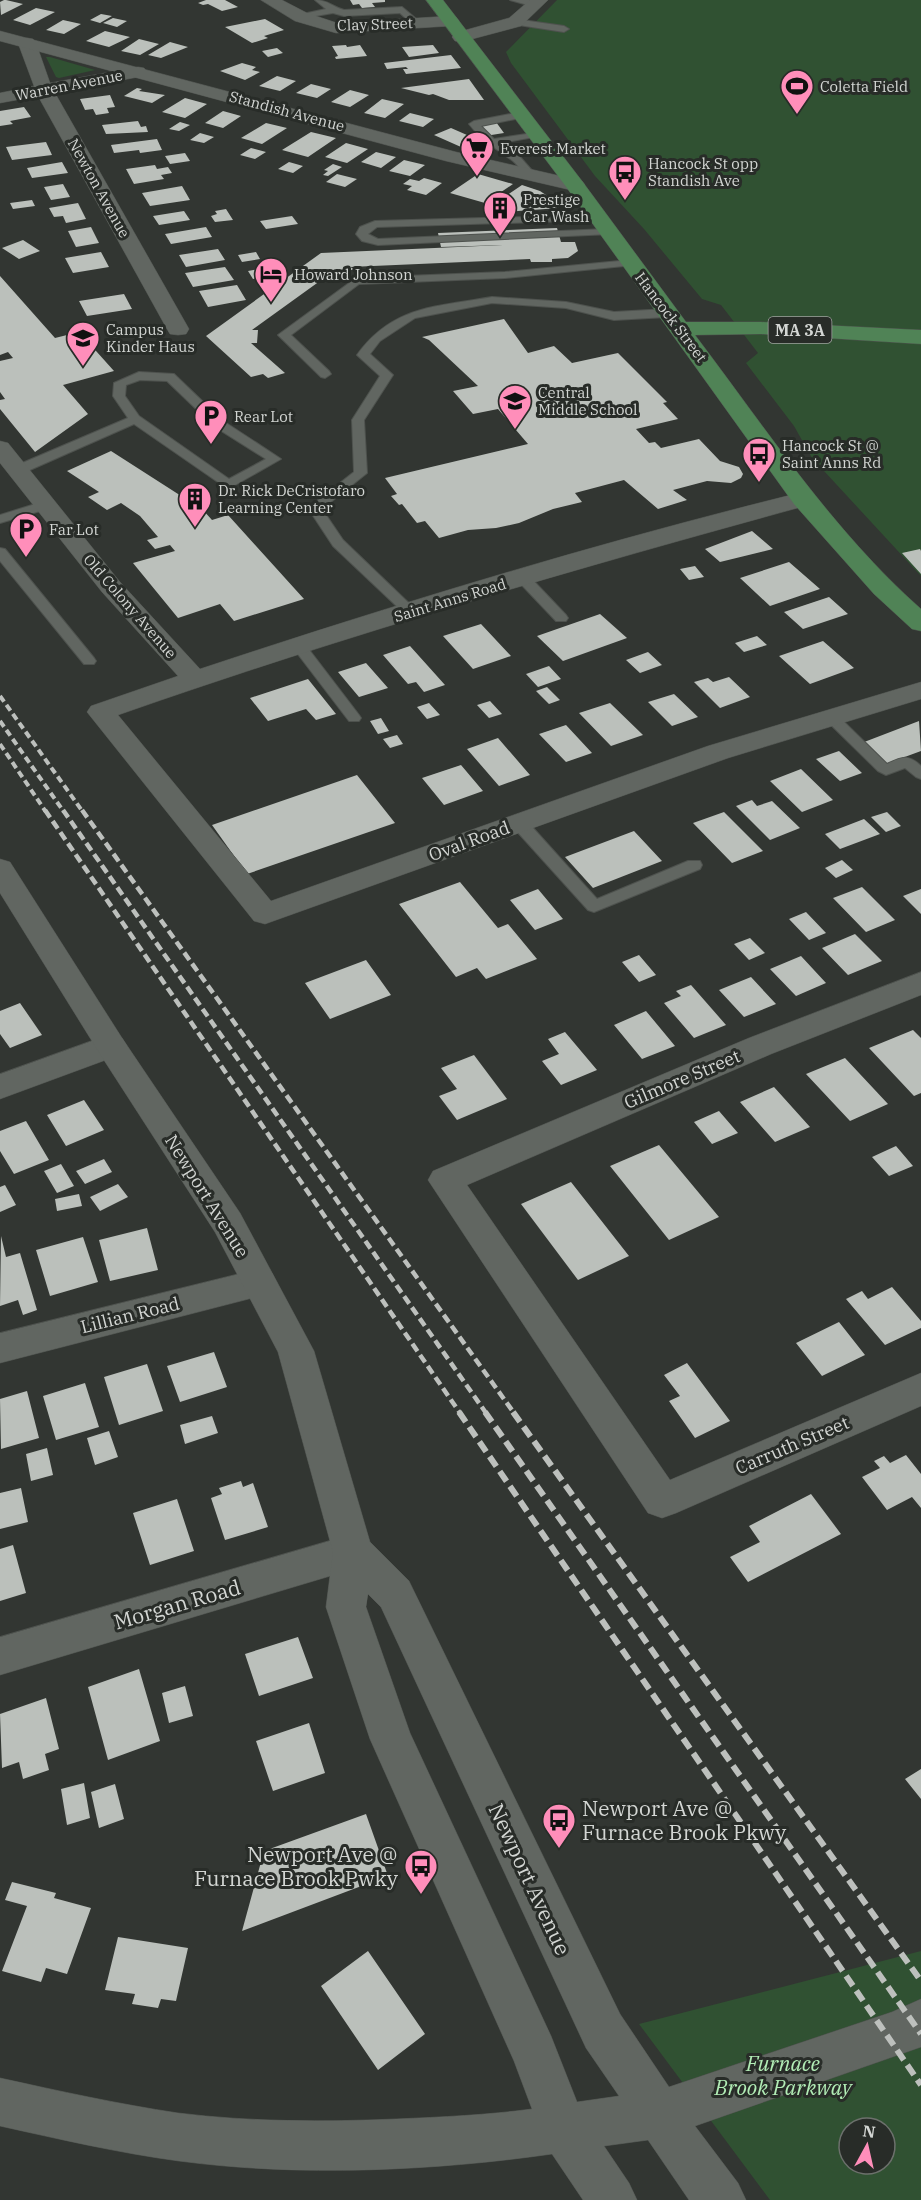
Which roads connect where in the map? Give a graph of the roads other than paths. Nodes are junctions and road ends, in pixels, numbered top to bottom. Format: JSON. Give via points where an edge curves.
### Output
{"nodes":[{"id":1,"x":269,"y":0,"type":"edge"},
{"id":2,"x":320,"y":0,"type":"edge"},
{"id":3,"x":434,"y":0,"type":"edge"},
{"id":4,"x":515,"y":0,"type":"edge"},
{"id":5,"x":537,"y":2,"type":"edge"},
{"id":6,"x":333,"y":10,"type":"junction"},
{"id":7,"x":301,"y":17,"type":"junction"},
{"id":8,"x":450,"y":21,"type":"junction"},
{"id":9,"x":515,"y":22,"type":"junction"},
{"id":10,"x":416,"y":23,"type":"junction"},
{"id":11,"x":564,"y":29,"type":"dead end"},
{"id":12,"x":0,"y":36,"type":"edge"},
{"id":13,"x":461,"y":37,"type":"junction"},
{"id":14,"x":27,"y":43,"type":"junction"},
{"id":15,"x":138,"y":72,"type":"junction"},
{"id":16,"x":44,"y":90,"type":"junction"},
{"id":17,"x":0,"y":98,"type":"edge"},
{"id":18,"x":520,"y":115,"type":"junction"},
{"id":19,"x":502,"y":119,"type":"junction"},
{"id":20,"x":536,"y":134,"type":"junction"},
{"id":21,"x":518,"y":138,"type":"junction"},
{"id":22,"x":492,"y":142,"type":"junction"},
{"id":23,"x":530,"y":174,"type":"junction"},
{"id":24,"x":575,"y":185,"type":"junction"},
{"id":25,"x":603,"y":225,"type":"junction"},
{"id":26,"x":630,"y":262,"type":"junction"},
{"id":27,"x":673,"y":321,"type":"junction"},
{"id":28,"x":178,"y":329,"type":"dead end"},
{"id":29,"x":921,"y":338,"type":"edge"},
{"id":30,"x":325,"y":374,"type":"dead end"},
{"id":31,"x":135,"y":419,"type":"junction"},
{"id":32,"x":0,"y":448,"type":"edge"},
{"id":33,"x":18,"y":470,"type":"junction"},
{"id":34,"x":803,"y":499,"type":"junction"},
{"id":35,"x":45,"y":505,"type":"junction"},
{"id":36,"x":0,"y":519,"type":"edge"},
{"id":37,"x":0,"y":552,"type":"edge"},
{"id":38,"x":523,"y":578,"type":"junction"},
{"id":39,"x":410,"y":611,"type":"junction"},
{"id":40,"x":561,"y":618,"type":"dead end"},
{"id":41,"x":921,"y":623,"type":"edge"},
{"id":42,"x":299,"y":646,"type":"junction"},
{"id":43,"x":89,"y":661,"type":"dead end"},
{"id":44,"x":194,"y":678,"type":"junction"},
{"id":45,"x":921,"y":690,"type":"edge"},
{"id":46,"x":101,"y":712,"type":"joint"},
{"id":47,"x":831,"y":717,"type":"junction"},
{"id":48,"x":354,"y":718,"type":"dead end"},
{"id":49,"x":921,"y":774,"type":"edge"},
{"id":50,"x":519,"y":823,"type":"junction"},
{"id":51,"x":694,"y":865,"type":"dead end"},
{"id":52,"x":0,"y":869,"type":"edge"},
{"id":53,"x":921,"y":983,"type":"edge"},
{"id":54,"x":111,"y":1046,"type":"junction"},
{"id":55,"x":0,"y":1087,"type":"edge"},
{"id":56,"x":259,"y":1283,"type":"junction"},
{"id":57,"x":0,"y":1348,"type":"edge"},
{"id":58,"x":921,"y":1389,"type":"edge"},
{"id":59,"x":662,"y":1501,"type":"joint"},
{"id":60,"x":353,"y":1552,"type":"junction"},
{"id":61,"x":0,"y":1656,"type":"edge"},
{"id":62,"x":921,"y":2022,"type":"edge"},
{"id":63,"x":0,"y":2102,"type":"edge"},
{"id":64,"x":660,"y":2114,"type":"junction"},
{"id":65,"x":564,"y":2128,"type":"junction"},
{"id":66,"x":612,"y":2200,"type":"edge"},
{"id":67,"x":721,"y":2200,"type":"edge"}],
"edges":[{"from":1,"to":7,"type":"street","name":"Clay Street"},
{"from":2,"to":6,"type":"lane"},
{"from":3,"to":8,"type":"main road","name":"Hancock Street"},
{"from":4,"to":5,"type":"lane"},
{"from":5,"to":9,"type":"street"},
{"from":6,"to":7,"type":"lane"},
{"from":6,"to":10,"type":"lane","via":[[402,10]]},
{"from":7,"to":10,"type":"street","name":"Clay Street","via":[[336,28]]},
{"from":8,"to":10,"type":"street","name":"Clay Street"},
{"from":8,"to":13,"type":"main road","name":"Hancock Street"},
{"from":9,"to":11,"type":"lane"},
{"from":9,"to":13,"type":"street"},
{"from":12,"to":14,"type":"street","name":"Standish Avenue"},
{"from":13,"to":18,"type":"main road","name":"Hancock Street"},
{"from":14,"to":15,"type":"street","name":"Standish Avenue"},
{"from":14,"to":16,"type":"street","name":"Newton Avenue"},
{"from":15,"to":16,"type":"street","name":"Warren Avenue"},
{"from":15,"to":23,"type":"street","name":"Standish Avenue"},
{"from":16,"to":17,"type":"street","name":"Warren Avenue"},
{"from":16,"to":28,"type":"street","name":"Newton Avenue"},
{"from":18,"to":19,"type":"lane"},
{"from":18,"to":20,"type":"main road","name":"Hancock Street"},
{"from":19,"to":21,"type":"lane"},
{"from":19,"to":22,"type":"lane","via":[[474,124]]},
{"from":20,"to":21,"type":"lane"},
{"from":20,"to":24,"type":"main road","name":"Hancock Street"},
{"from":21,"to":22,"type":"lane"},
{"from":22,"to":23,"type":"lane","via":[[523,163]]},
{"from":23,"to":24,"type":"street","name":"Standish Avenue"},
{"from":24,"to":25,"type":"main road","name":"Hancock Street"},
{"from":25,"to":25,"type":"lane","via":[[375,225],[362,234],[378,242]]},
{"from":25,"to":26,"type":"main road","name":"Hancock Street"},
{"from":26,"to":27,"type":"main road","name":"Hancock Street"},
{"from":26,"to":30,"type":"lane","via":[[505,275],[356,281],[284,335]]},
{"from":27,"to":29,"type":"main road","number":"MA 3A"},
{"from":27,"to":34,"type":"main road","name":"Hancock Street"},
{"from":27,"to":39,"type":"lane","via":[[614,316],[566,305],[492,300],[411,315],[376,338],[363,355],[387,375],[358,420],[361,473],[315,508],[338,543]]},
{"from":31,"to":31,"type":"lane","via":[[228,485],[275,459],[219,424],[170,377],[139,376],[120,384],[119,396]]},
{"from":31,"to":33,"type":"lane"},
{"from":32,"to":33,"type":"street","name":"Old Colony Avenue"},
{"from":33,"to":35,"type":"street","name":"Old Colony Avenue"},
{"from":34,"to":38,"type":"street","name":"Saint Anns Road"},
{"from":34,"to":41,"type":"main road","name":"Hancock Street","via":[[883,589]]},
{"from":35,"to":36,"type":"lane"},
{"from":35,"to":44,"type":"street","name":"Old Colony Avenue","via":[[111,587]]},
{"from":37,"to":43,"type":"lane"},
{"from":38,"to":39,"type":"street","name":"Saint Anns Road"},
{"from":38,"to":40,"type":"lane"},
{"from":39,"to":42,"type":"street","name":"Saint Anns Road"},
{"from":42,"to":44,"type":"street","name":"Saint Anns Road"},
{"from":42,"to":48,"type":"lane"},
{"from":44,"to":46,"type":"street","name":"Saint Anns Road"},
{"from":45,"to":47,"type":"street","name":"Oval Road"},
{"from":46,"to":50,"type":"street","name":"Oval Road","via":[[265,914]]},
{"from":47,"to":49,"type":"lane","via":[[886,770],[907,761]]},
{"from":47,"to":50,"type":"street","name":"Oval Road","via":[[718,752]]},
{"from":50,"to":51,"type":"lane","via":[[594,906]]},
{"from":52,"to":54,"type":"street","name":"Newport Avenue"},
{"from":53,"to":59,"type":"street","name":"Gilmore Street","via":[[760,1046],[446,1180]]},
{"from":54,"to":55,"type":"street"},
{"from":54,"to":56,"type":"street","name":"Newport Avenue","via":[[228,1223]]},
{"from":56,"to":57,"type":"street","name":"Lillian Road"},
{"from":56,"to":60,"type":"street","name":"Newport Avenue","via":[[296,1351]]},
{"from":58,"to":59,"type":"street","name":"Carruth Street"},
{"from":60,"to":61,"type":"street","name":"Morgan Road"},
{"from":60,"to":64,"type":"street","name":"Newport Avenue","via":[[395,1594],[603,2031]]},
{"from":60,"to":65,"type":"street","name":"Newport Avenue","via":[[346,1607],[391,1739],[534,2053]]},
{"from":62,"to":64,"type":"street"},
{"from":63,"to":65,"type":"street","via":[[100,2124],[250,2143],[327,2146],[489,2139]]},
{"from":64,"to":65,"type":"street"},
{"from":64,"to":67,"type":"street","name":"Newport Avenue"},
{"from":65,"to":66,"type":"street","name":"Newport Avenue"}]}
